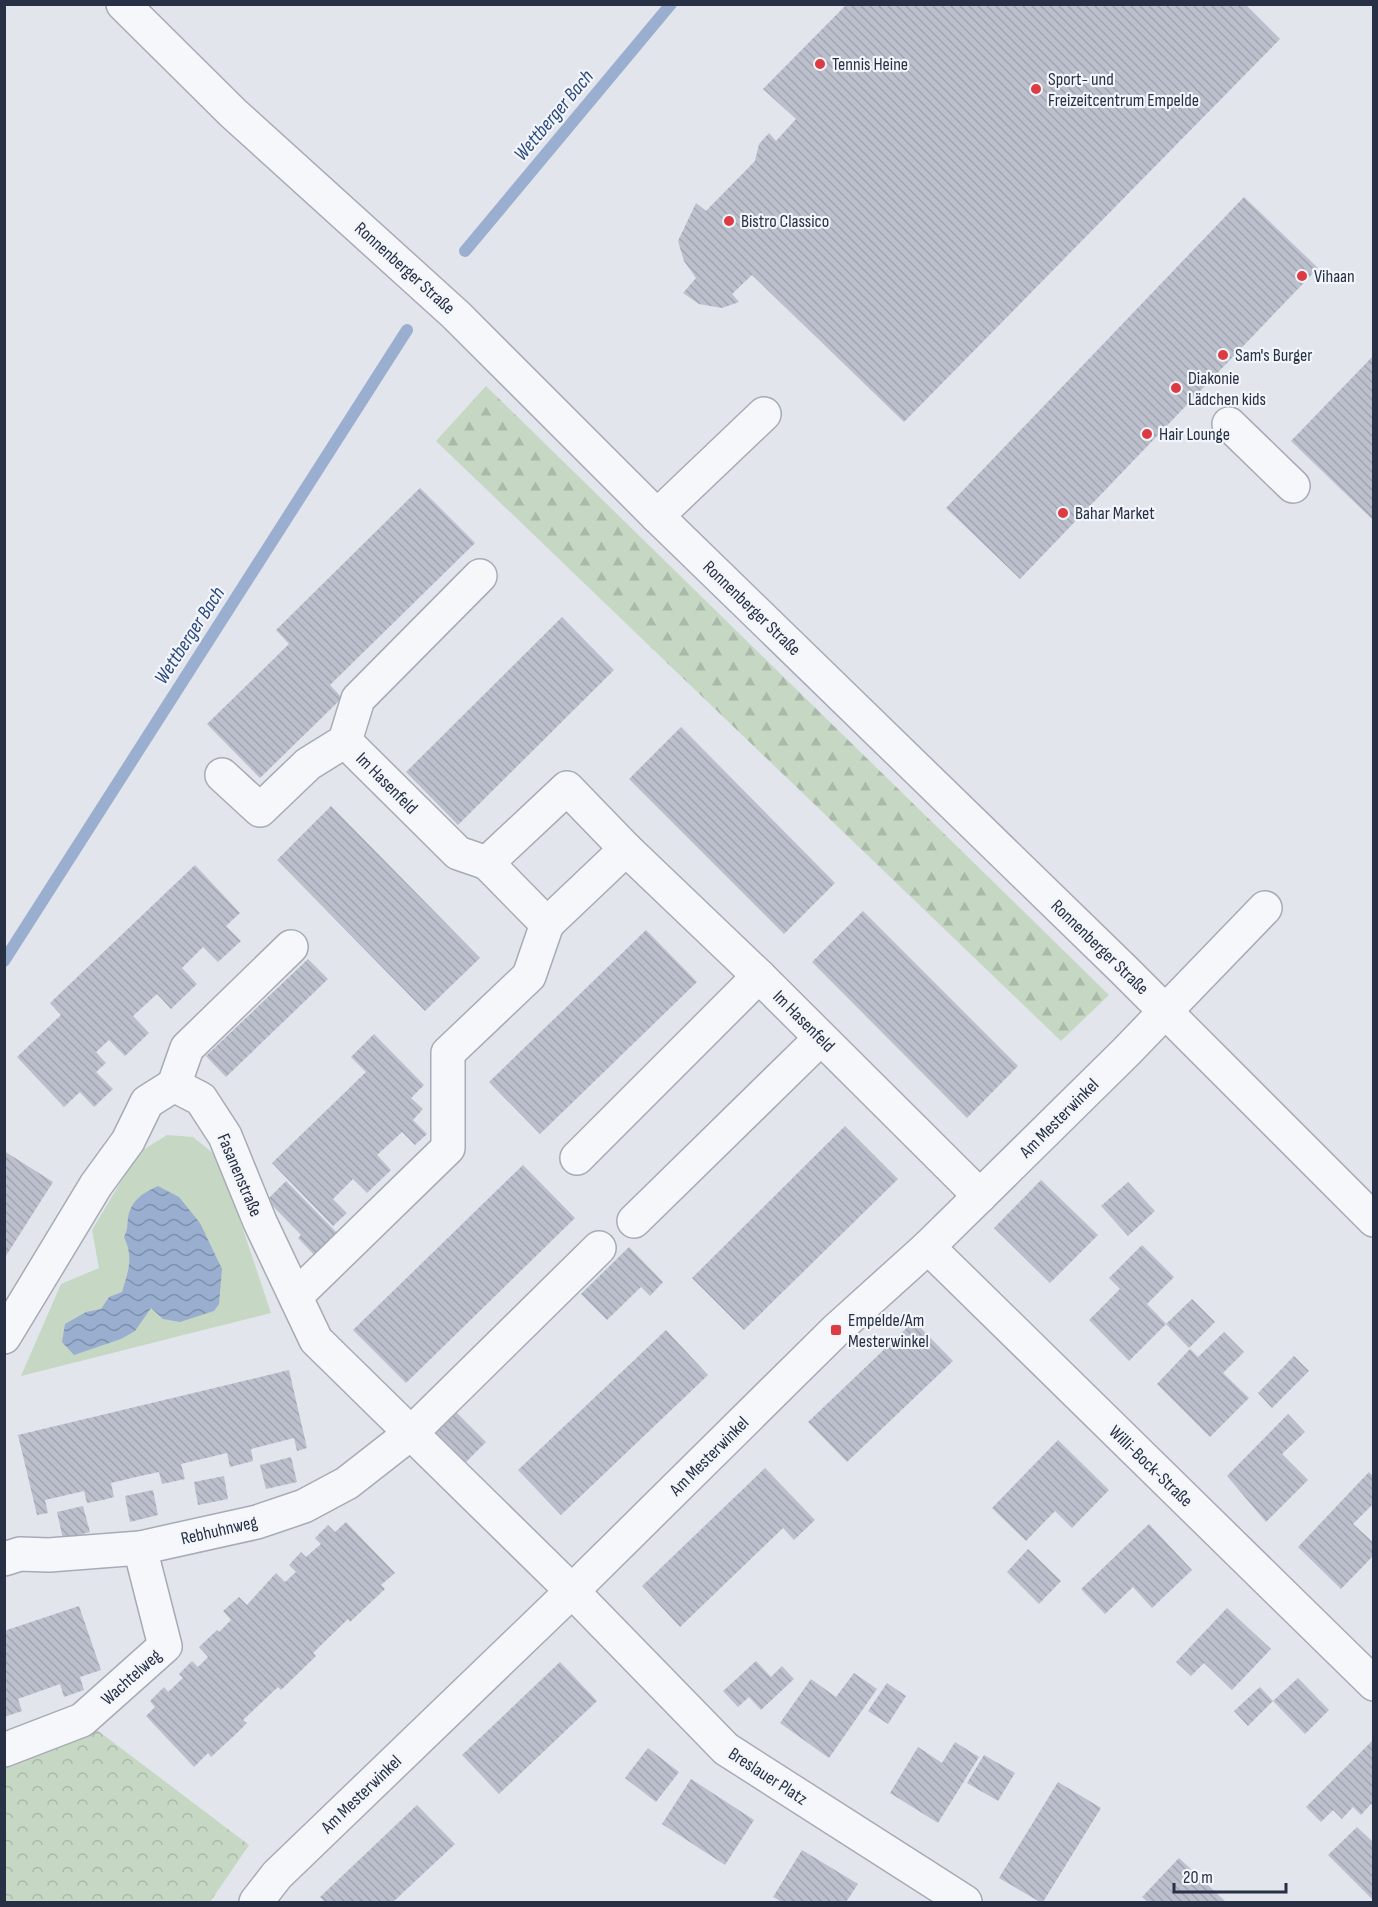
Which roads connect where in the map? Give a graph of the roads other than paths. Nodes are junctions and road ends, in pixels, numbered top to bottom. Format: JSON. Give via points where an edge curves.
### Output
{"nodes":[{"id":1,"x":123,"y":4,"type":"edge"},
{"id":2,"x":764,"y":414,"type":"dead end"},
{"id":3,"x":1229,"y":424,"type":"dead end"},
{"id":4,"x":1293,"y":486,"type":"dead end"},
{"id":5,"x":657,"y":516,"type":"junction"},
{"id":6,"x":480,"y":576,"type":"dead end"},
{"id":7,"x":345,"y":741,"type":"junction"},
{"id":8,"x":222,"y":775,"type":"dead end"},
{"id":9,"x":626,"y":849,"type":"junction"},
{"id":10,"x":488,"y":863,"type":"junction"},
{"id":11,"x":1265,"y":908,"type":"dead end"},
{"id":12,"x":547,"y":924,"type":"junction"},
{"id":13,"x":291,"y":946,"type":"dead end"},
{"id":14,"x":759,"y":976,"type":"junction"},
{"id":15,"x":1165,"y":1011,"type":"junction"},
{"id":16,"x":821,"y":1038,"type":"junction"},
{"id":17,"x":174,"y":1085,"type":"junction"},
{"id":18,"x":577,"y":1158,"type":"dead end"},
{"id":19,"x":980,"y":1196,"type":"junction"},
{"id":20,"x":1374,"y":1220,"type":"edge"},
{"id":21,"x":634,"y":1221,"type":"dead end"},
{"id":22,"x":928,"y":1247,"type":"junction"},
{"id":23,"x":599,"y":1248,"type":"dead end"},
{"id":24,"x":296,"y":1296,"type":"junction"},
{"id":25,"x":4,"y":1337,"type":"edge"},
{"id":26,"x":411,"y":1433,"type":"junction"},
{"id":27,"x":140,"y":1548,"type":"junction"},
{"id":28,"x":10,"y":1550,"type":"edge"},
{"id":29,"x":572,"y":1591,"type":"junction"},
{"id":30,"x":1374,"y":1684,"type":"edge"},
{"id":31,"x":4,"y":1750,"type":"edge"},
{"id":32,"x":256,"y":1902,"type":"edge"},
{"id":33,"x":965,"y":1902,"type":"edge"}],
"edges":[{"from":1,"to":5,"type":"street","name":"Ronnenberger Straße","via":[[233,113],[456,315]]},
{"from":2,"to":5,"type":"street"},
{"from":3,"to":4,"type":"street"},
{"from":5,"to":15,"type":"street","name":"Ronnenberger Straße"},
{"from":6,"to":7,"type":"street","via":[[358,699]]},
{"from":7,"to":8,"type":"street","via":[[308,764],[260,810]]},
{"from":7,"to":10,"type":"street","name":"Im Hasenfeld","via":[[458,853]]},
{"from":9,"to":10,"type":"street","name":"Im Hasenfeld","via":[[567,788]]},
{"from":9,"to":12,"type":"street"},
{"from":9,"to":14,"type":"street","name":"Im Hasenfeld"},
{"from":10,"to":12,"type":"street","name":"Im Hasenfeld"},
{"from":11,"to":15,"type":"street","name":"Am Mesterwinkel"},
{"from":12,"to":24,"type":"street","via":[[528,976],[448,1053],[448,1148]]},
{"from":13,"to":17,"type":"street","via":[[187,1048]]},
{"from":14,"to":16,"type":"street","name":"Im Hasenfeld"},
{"from":14,"to":18,"type":"street"},
{"from":15,"to":19,"type":"street","name":"Am Mesterwinkel"},
{"from":15,"to":20,"type":"street","name":"Ronnenberger Straße"},
{"from":16,"to":19,"type":"street","name":"Im Hasenfeld"},
{"from":16,"to":21,"type":"street"},
{"from":17,"to":24,"type":"street","name":"Fasanenstraße","via":[[201,1099],[225,1136]]},
{"from":17,"to":25,"type":"street","via":[[147,1102],[128,1141],[96,1185]]},
{"from":19,"to":22,"type":"street","name":"Am Mesterwinkel"},
{"from":22,"to":29,"type":"street","name":"Am Mesterwinkel","via":[[836,1330]]},
{"from":22,"to":30,"type":"street","name":"Willi-Bock-Straße"},
{"from":23,"to":26,"type":"street"},
{"from":24,"to":26,"type":"street","name":"Fasanenstraße","via":[[316,1340]]},
{"from":26,"to":27,"type":"street","name":"Rebhuhnweg","via":[[346,1483],[304,1506],[257,1522]]},
{"from":26,"to":29,"type":"street","name":"Fasanenstraße"},
{"from":27,"to":28,"type":"street","name":"Rebhuhnweg","via":[[49,1555]]},
{"from":27,"to":31,"type":"street","name":"Wachtelweg","via":[[165,1646],[82,1720]]},
{"from":29,"to":32,"type":"street","name":"Am Mesterwinkel","via":[[277,1875]]},
{"from":29,"to":33,"type":"street","name":"Breslauer Platz","via":[[726,1749]]}]}
